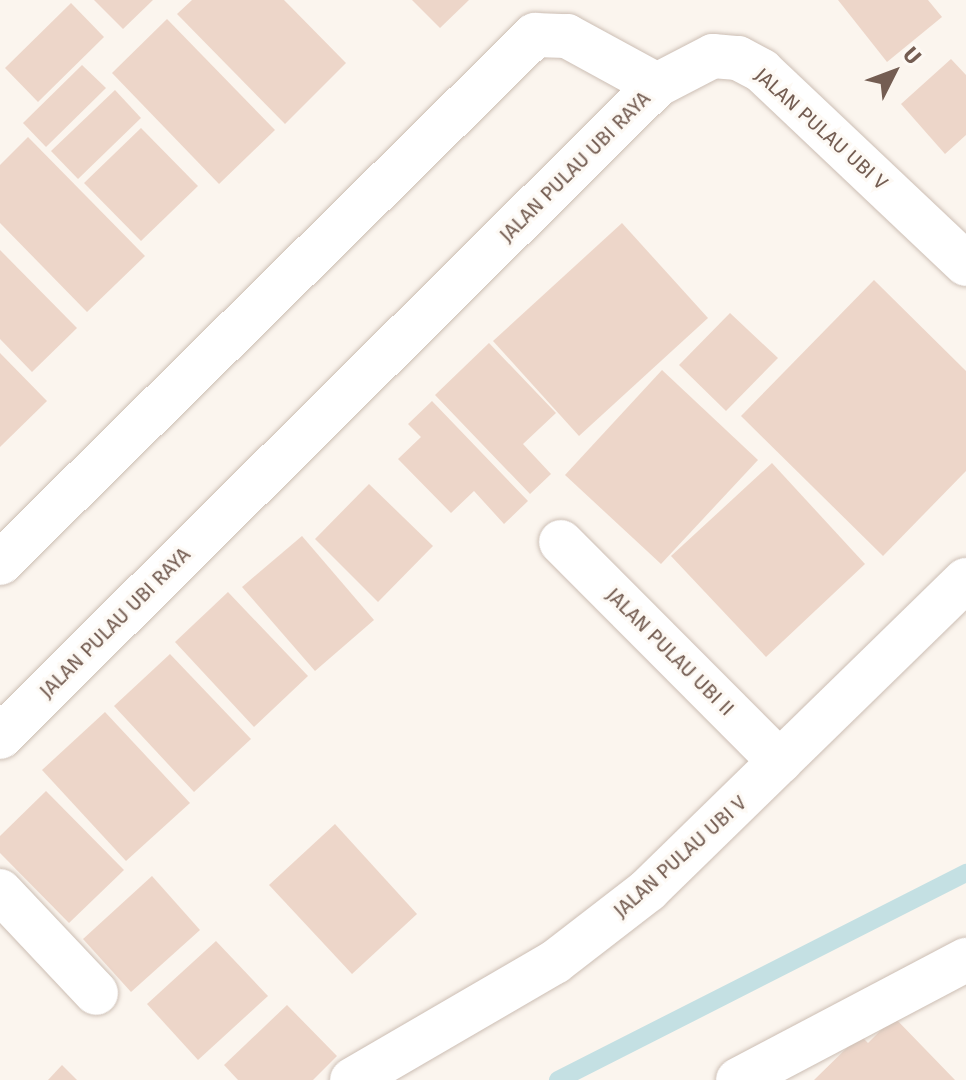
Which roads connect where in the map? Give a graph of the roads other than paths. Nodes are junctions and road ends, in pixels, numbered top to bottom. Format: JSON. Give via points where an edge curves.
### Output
{"nodes":[{"id":1,"x":657,"y":85,"type":"junction"},
{"id":2,"x":966,"y":264,"type":"edge"},
{"id":3,"x":561,"y":542,"type":"dead end"},
{"id":4,"x":0,"y":563,"type":"edge"},
{"id":5,"x":966,"y":580,"type":"edge"},
{"id":6,"x":0,"y":737,"type":"edge"},
{"id":7,"x":780,"y":762,"type":"junction"},
{"id":8,"x":0,"y":891,"type":"edge"},
{"id":9,"x":966,"y":960,"type":"edge"},
{"id":10,"x":96,"y":993,"type":"dead end"},
{"id":11,"x":352,"y":1080,"type":"edge"},
{"id":12,"x":738,"y":1080,"type":"edge"}],
"edges":[{"from":1,"to":2,"type":"street","name":"JALAN PULAU UBI V","via":[[713,56],[738,58],[762,71]]},
{"from":1,"to":4,"type":"street","name":"JALAN PULAU UBI RAYA","via":[[567,36],[535,35]]},
{"from":1,"to":6,"type":"street","name":"JALAN PULAU UBI RAYA"},
{"from":3,"to":7,"type":"street","name":"JALAN PULAU UBI II"},
{"from":5,"to":7,"type":"street","name":"JALAN PULAU UBI V"},
{"from":7,"to":11,"type":"street","name":"JALAN PULAU UBI V","via":[[648,890],[555,962]]},
{"from":8,"to":10,"type":"street"},
{"from":9,"to":12,"type":"street"}]}
